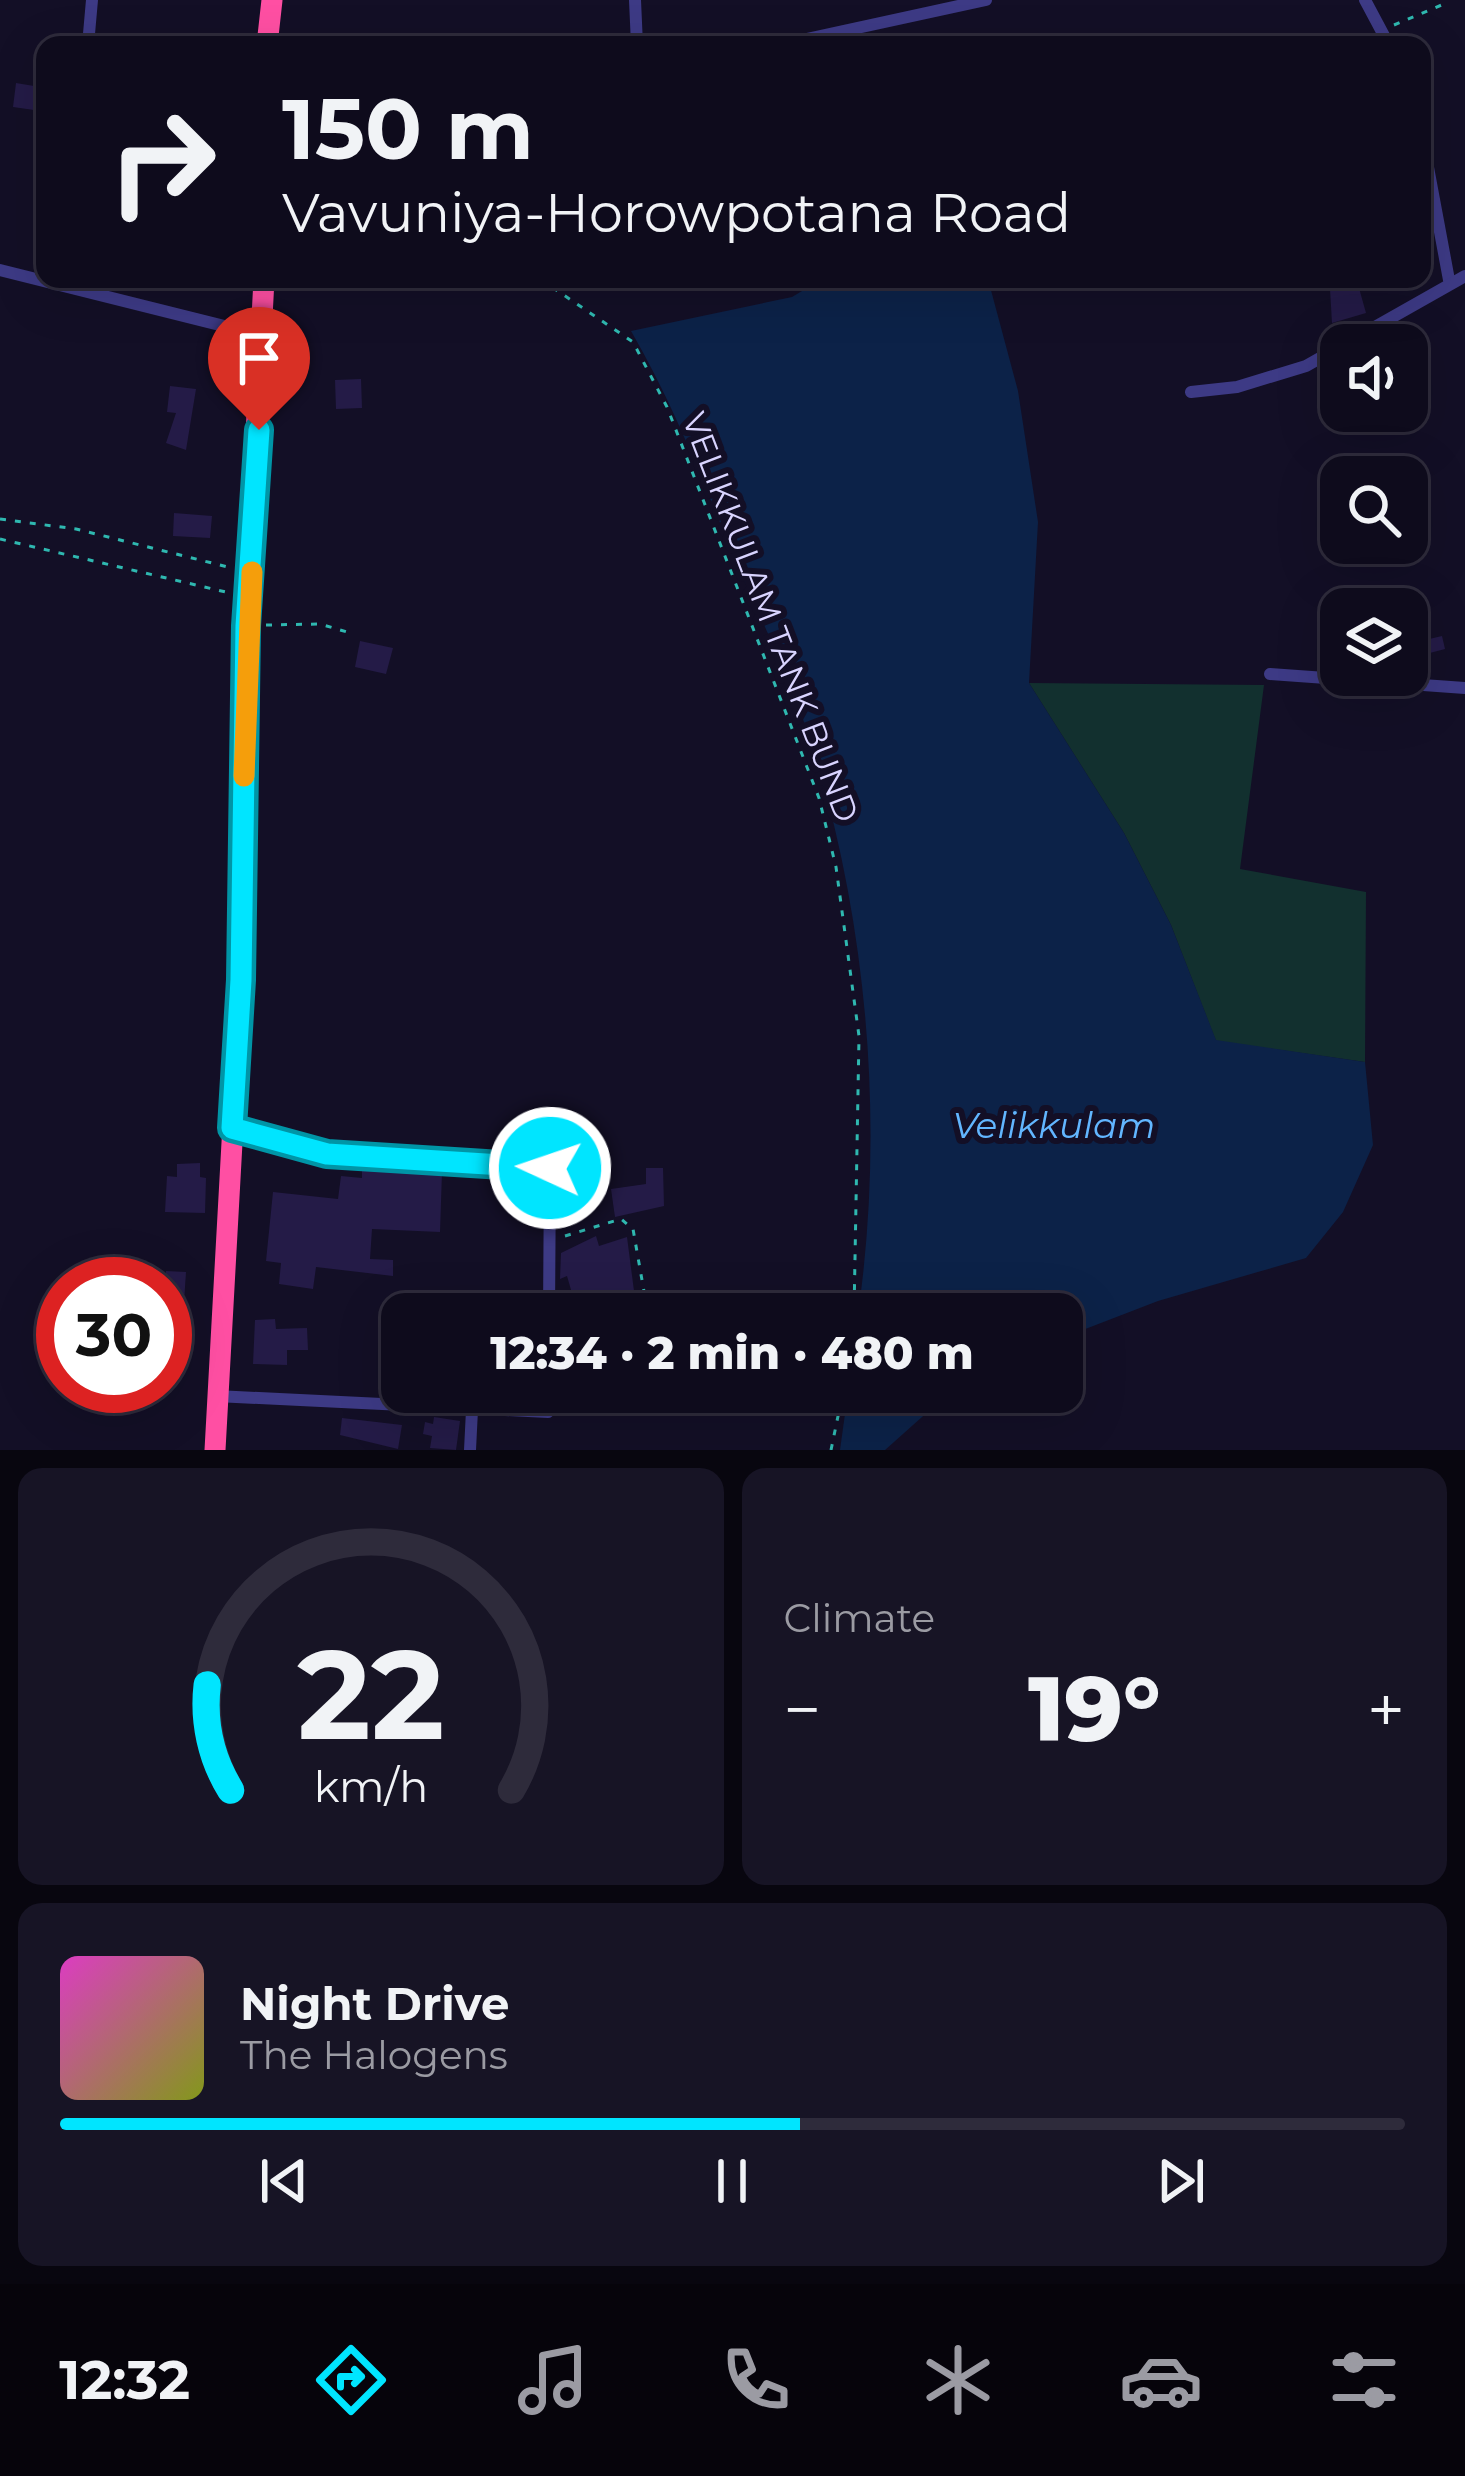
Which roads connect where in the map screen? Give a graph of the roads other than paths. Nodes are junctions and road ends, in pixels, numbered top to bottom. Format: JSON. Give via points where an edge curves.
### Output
{"nodes":[{"id":1,"x":92,"y":0,"type":"edge"},
{"id":2,"x":272,"y":0,"type":"edge"},
{"id":3,"x":635,"y":0,"type":"edge"},
{"id":4,"x":986,"y":0,"type":"edge"},
{"id":5,"x":1365,"y":0,"type":"edge"},
{"id":6,"x":89,"y":36,"type":"edge"},
{"id":7,"x":268,"y":36,"type":"edge"},
{"id":8,"x":637,"y":36,"type":"edge"},
{"id":9,"x":820,"y":36,"type":"edge"},
{"id":10,"x":1384,"y":36,"type":"edge"},
{"id":11,"x":1431,"y":183,"type":"edge"},
{"id":12,"x":0,"y":269,"type":"edge"},
{"id":13,"x":36,"y":276,"type":"edge"},
{"id":14,"x":1465,"y":276,"type":"edge"},
{"id":15,"x":1449,"y":280,"type":"junction"},
{"id":16,"x":86,"y":288,"type":"edge"},
{"id":17,"x":264,"y":288,"type":"edge"},
{"id":18,"x":264,"y":336,"type":"junction"},
{"id":19,"x":1191,"y":392,"type":"dead end"},
{"id":20,"x":1270,"y":674,"type":"dead end"},
{"id":21,"x":1465,"y":688,"type":"edge"},
{"id":22,"x":232,"y":1128,"type":"junction"},
{"id":23,"x":550,"y":1293,"type":"edge"},
{"id":24,"x":216,"y":1396,"type":"junction"},
{"id":25,"x":381,"y":1405,"type":"edge"},
{"id":26,"x":472,"y":1413,"type":"edge"},
{"id":27,"x":215,"y":1450,"type":"edge"},
{"id":28,"x":470,"y":1450,"type":"edge"}],
"edges":[{"from":1,"to":6,"type":"street"},
{"from":2,"to":7,"type":"highway"},
{"from":3,"to":8,"type":"street"},
{"from":4,"to":9,"type":"street"},
{"from":5,"to":10,"type":"street"},
{"from":11,"to":15,"type":"street"},
{"from":12,"to":13,"type":"street"},
{"from":14,"to":15,"type":"street"},
{"from":15,"to":19,"type":"street","via":[[1306,366]]},
{"from":16,"to":18,"type":"street"},
{"from":17,"to":18,"type":"highway"},
{"from":18,"to":22,"type":"highway","via":[[246,626]]},
{"from":20,"to":21,"type":"street"},
{"from":22,"to":23,"type":"street","via":[[327,1154],[550,1168]]},
{"from":22,"to":24,"type":"highway"},
{"from":24,"to":25,"type":"street"},
{"from":24,"to":27,"type":"highway"},
{"from":26,"to":28,"type":"street"}]}
